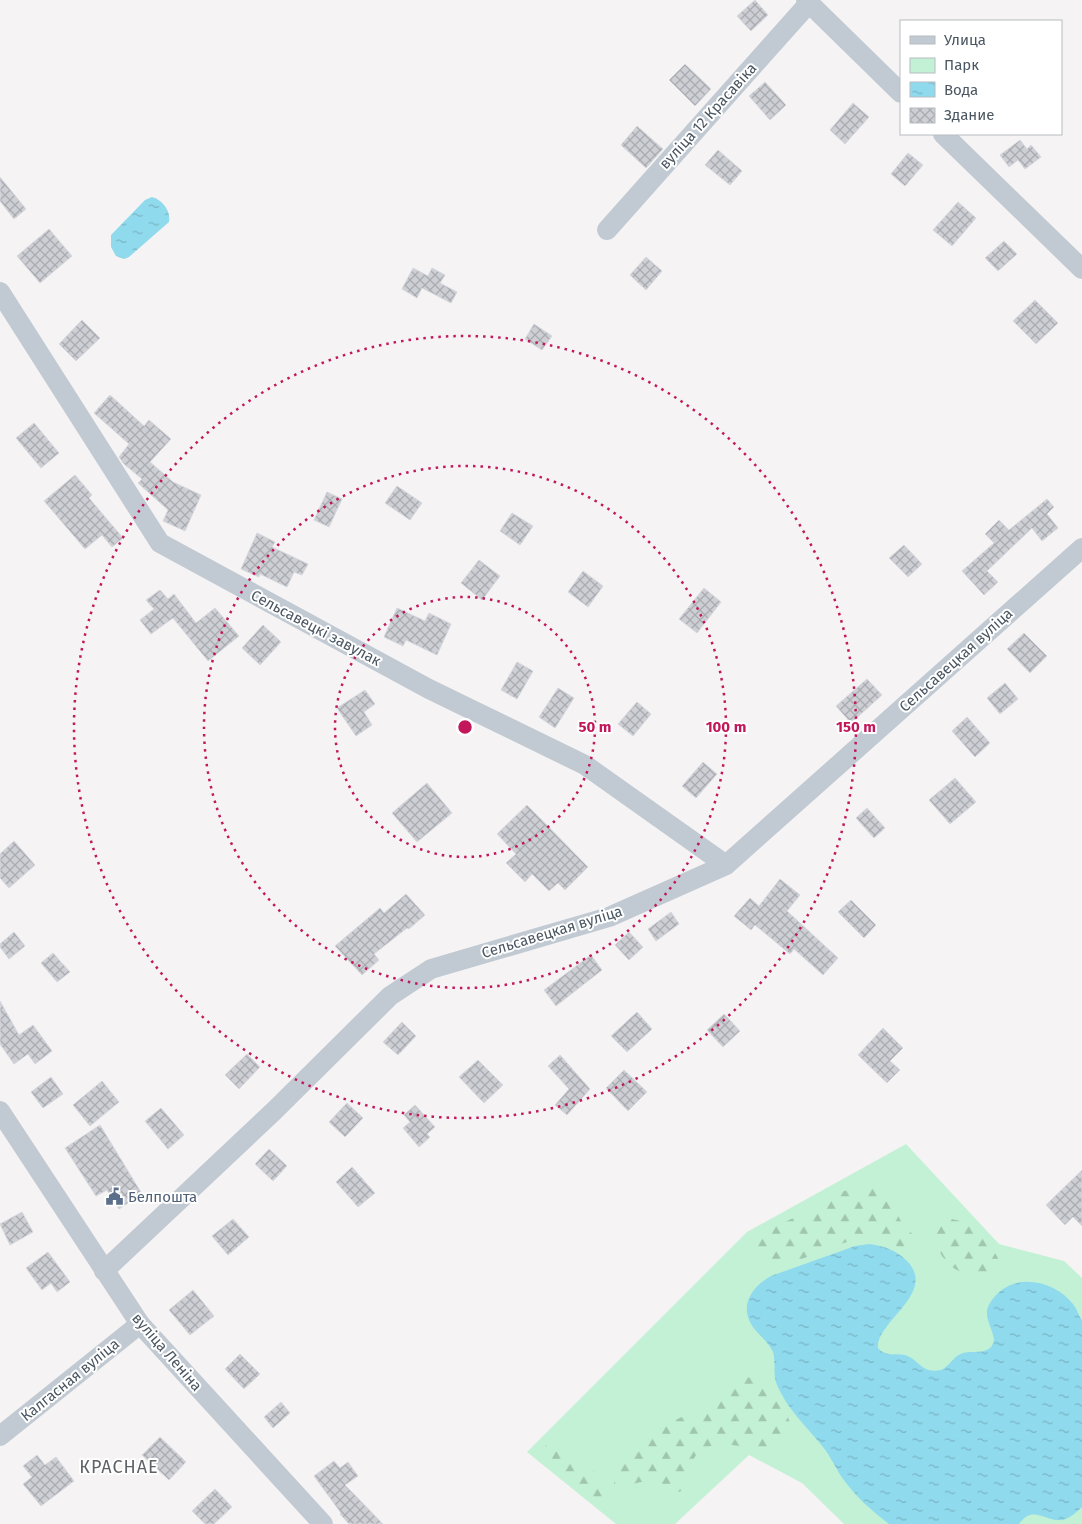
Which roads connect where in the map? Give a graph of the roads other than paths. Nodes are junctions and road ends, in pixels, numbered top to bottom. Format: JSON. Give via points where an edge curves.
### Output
{"nodes":[{"id":1,"x":807,"y":2,"type":"edge"},
{"id":2,"x":900,"y":92,"type":"edge"},
{"id":3,"x":944,"y":135,"type":"edge"},
{"id":4,"x":607,"y":230,"type":"dead end"},
{"id":5,"x":1082,"y":269,"type":"edge"},
{"id":6,"x":0,"y":292,"type":"edge"},
{"id":7,"x":1082,"y":548,"type":"edge"},
{"id":8,"x":726,"y":865,"type":"junction"},
{"id":9,"x":0,"y":1111,"type":"edge"},
{"id":10,"x":104,"y":1272,"type":"junction"},
{"id":11,"x":140,"y":1324,"type":"junction"},
{"id":12,"x":0,"y":1436,"type":"edge"},
{"id":13,"x":323,"y":1524,"type":"edge"}],
"edges":[{"from":1,"to":2,"type":"street","name":"вуліца 12 Красавіка"},
{"from":1,"to":4,"type":"street","name":"вуліца 12 Красавіка"},
{"from":3,"to":5,"type":"street"},
{"from":6,"to":8,"type":"street","name":"Сельсавецкі завулак","via":[[160,544],[429,689],[585,765]]},
{"from":7,"to":8,"type":"street","name":"Сельсавецкая вуліца"},
{"from":8,"to":10,"type":"street","name":"Сельсавецкая вуліца","via":[[608,917],[431,969],[390,996]]},
{"from":9,"to":10,"type":"street","name":"вуліца Леніна"},
{"from":10,"to":11,"type":"street","name":"вуліца Леніна"},
{"from":11,"to":12,"type":"street","name":"Калгасная вуліца"},
{"from":11,"to":13,"type":"street","name":"вуліца Леніна"}]}
